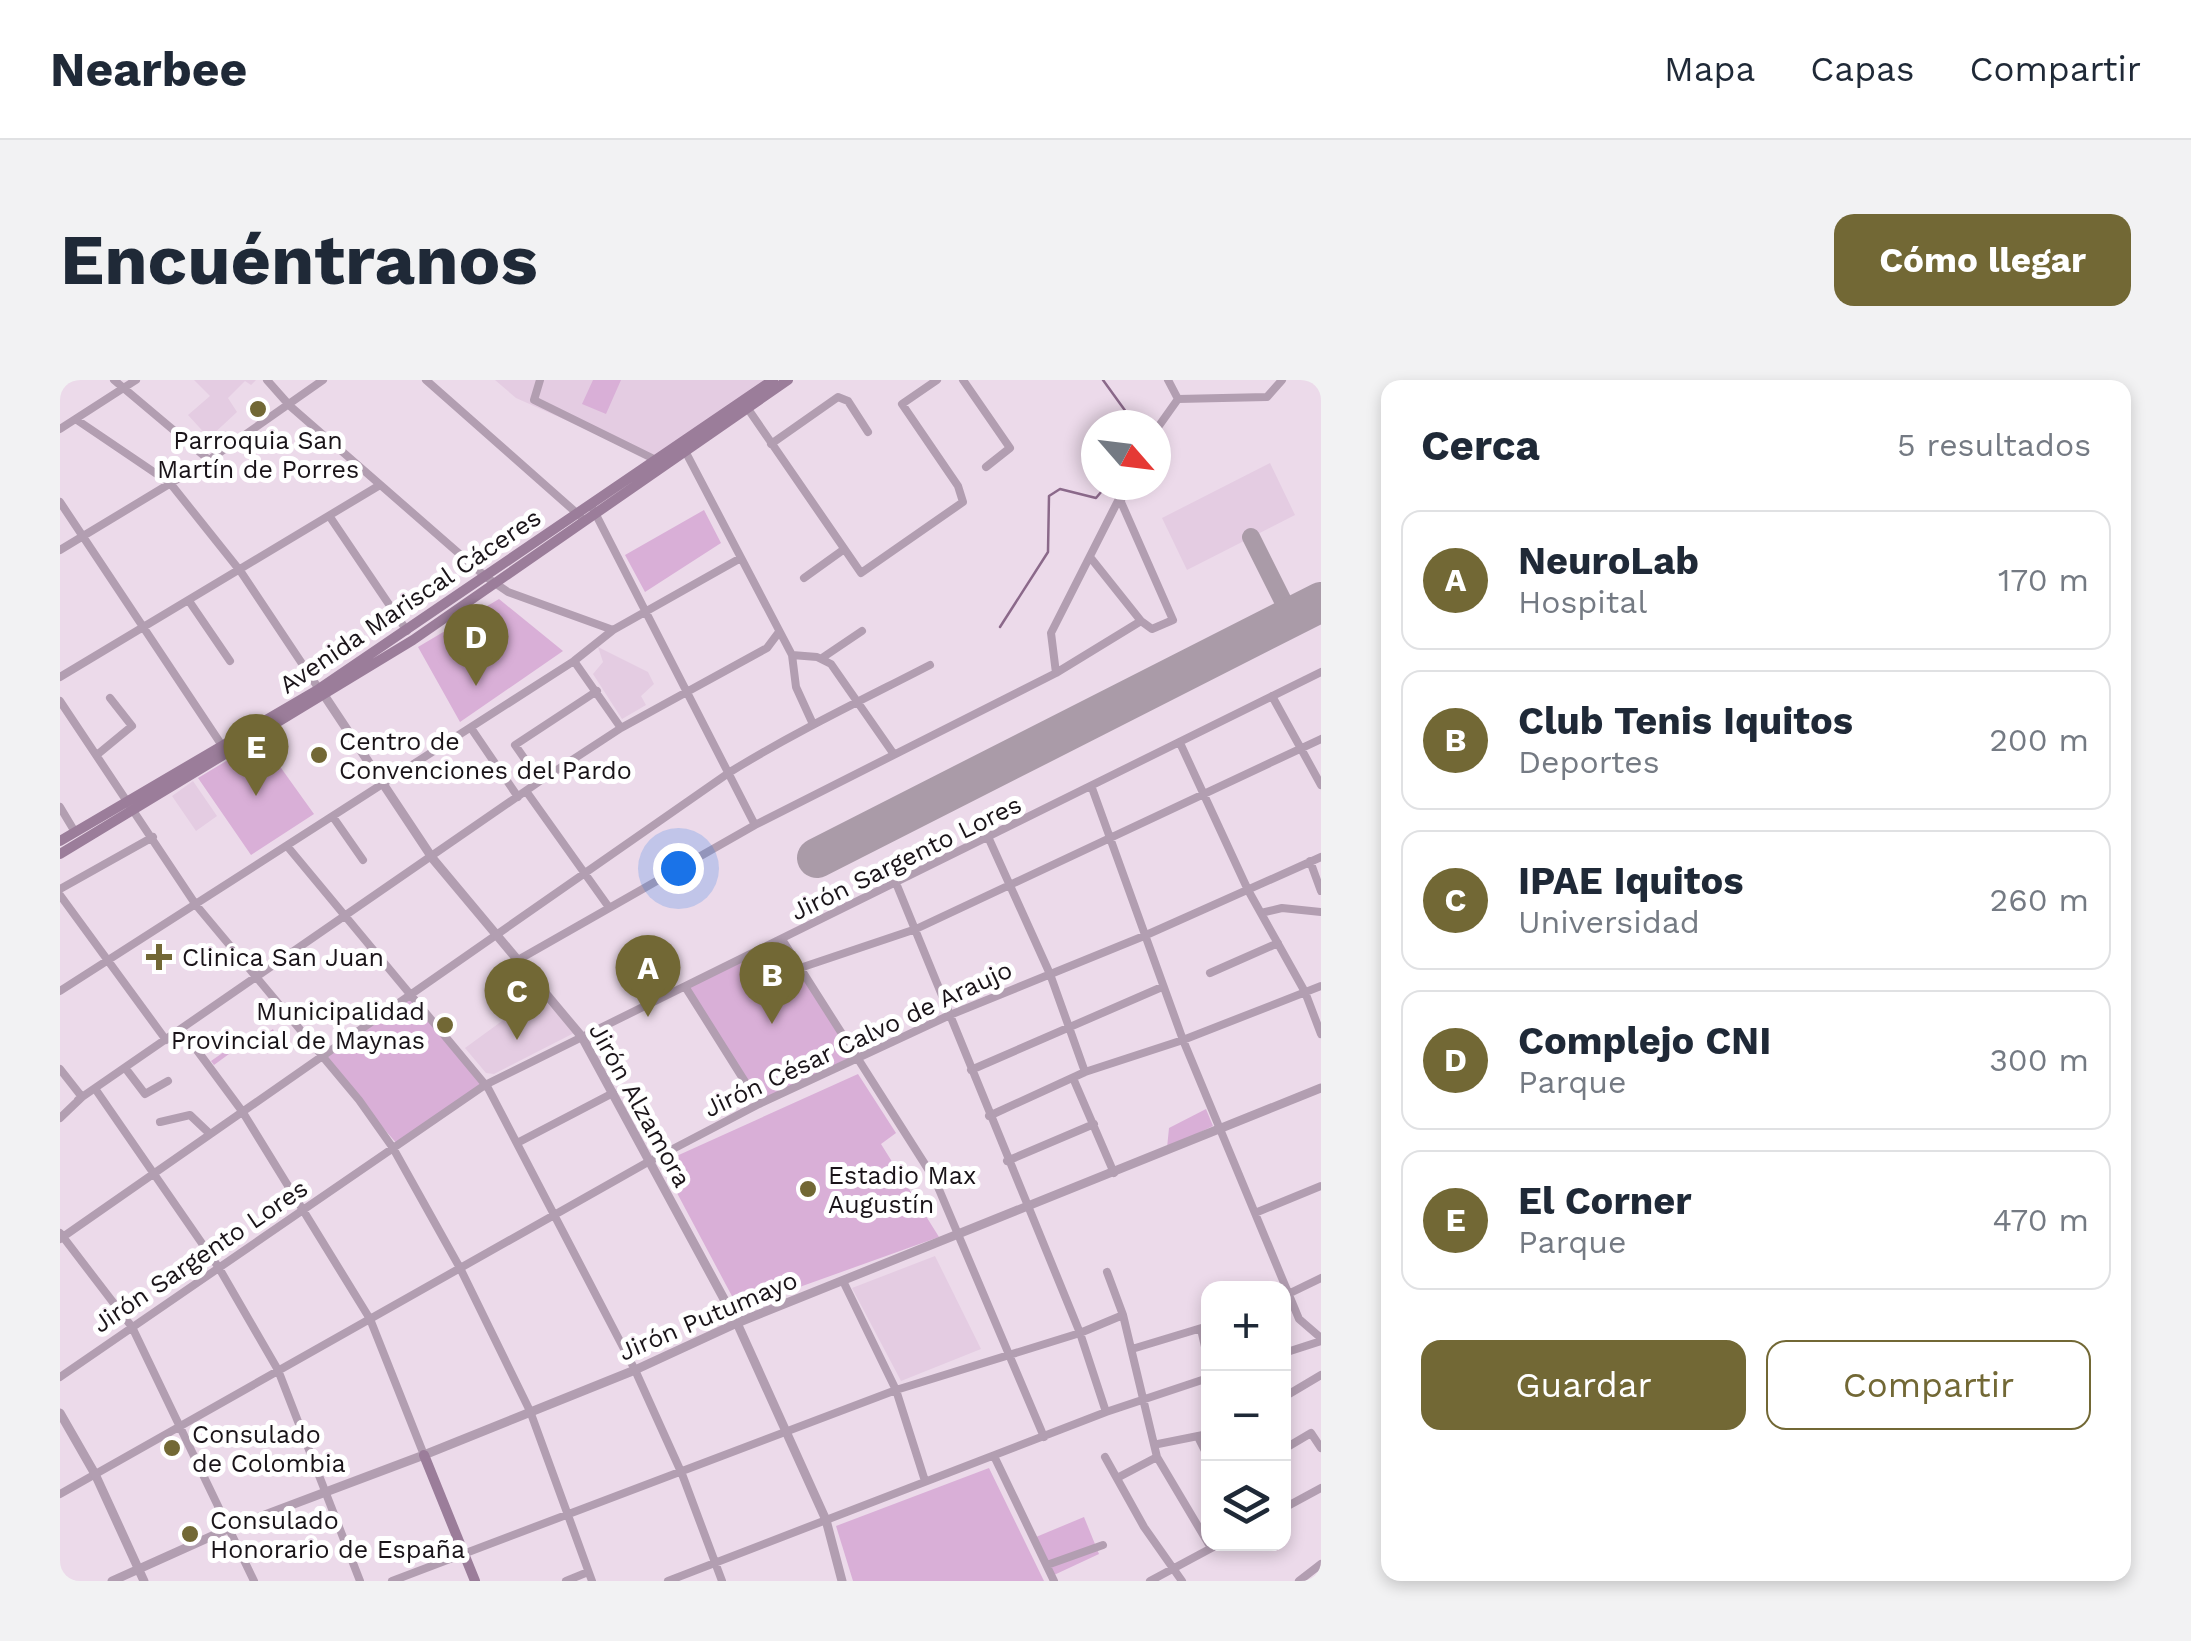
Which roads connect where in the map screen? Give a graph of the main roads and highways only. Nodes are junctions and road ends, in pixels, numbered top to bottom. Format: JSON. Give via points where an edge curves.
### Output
{"nodes":[{"id":1,"x":773,"y":380,"type":"edge"},
{"id":2,"x":788,"y":380,"type":"edge"},
{"id":3,"x":745,"y":404,"type":"junction"},
{"id":4,"x":683,"y":448,"type":"junction"},
{"id":5,"x":593,"y":510,"type":"junction"},
{"id":6,"x":490,"y":580,"type":"junction"},
{"id":7,"x":321,"y":692,"type":"junction"},
{"id":8,"x":132,"y":805,"type":"junction"},
{"id":9,"x":60,"y":841,"type":"edge"},
{"id":10,"x":60,"y":854,"type":"edge"},
{"id":11,"x":424,"y":1456,"type":"road end"},
{"id":12,"x":476,"y":1581,"type":"edge"}],
"edges":[{"from":1,"to":3,"type":"main road","name":"Avenida Mariscal Cáceres"},
{"from":2,"to":3,"type":"main road","name":"Avenida Mariscal Cáceres"},
{"from":3,"to":4,"type":"main road","name":"Avenida Mariscal Cáceres"},
{"from":4,"to":5,"type":"main road","name":"Avenida Mariscal Cáceres"},
{"from":4,"to":5,"type":"main road","name":"Avenida Mariscal Cáceres","via":[[656,460]]},
{"from":5,"to":6,"type":"main road","name":"Avenida Mariscal Cáceres"},
{"from":6,"to":7,"type":"main road","name":"Avenida Mariscal Cáceres"},
{"from":6,"to":7,"type":"main road","name":"Avenida Mariscal Cáceres"},
{"from":7,"to":8,"type":"main road","name":"Avenida Mariscal Cáceres"},
{"from":8,"to":9,"type":"main road","name":"Avenida Mariscal Cáceres"},
{"from":8,"to":10,"type":"main road","name":"Avenida Mariscal Cáceres"},
{"from":11,"to":12,"type":"main road"}]}
